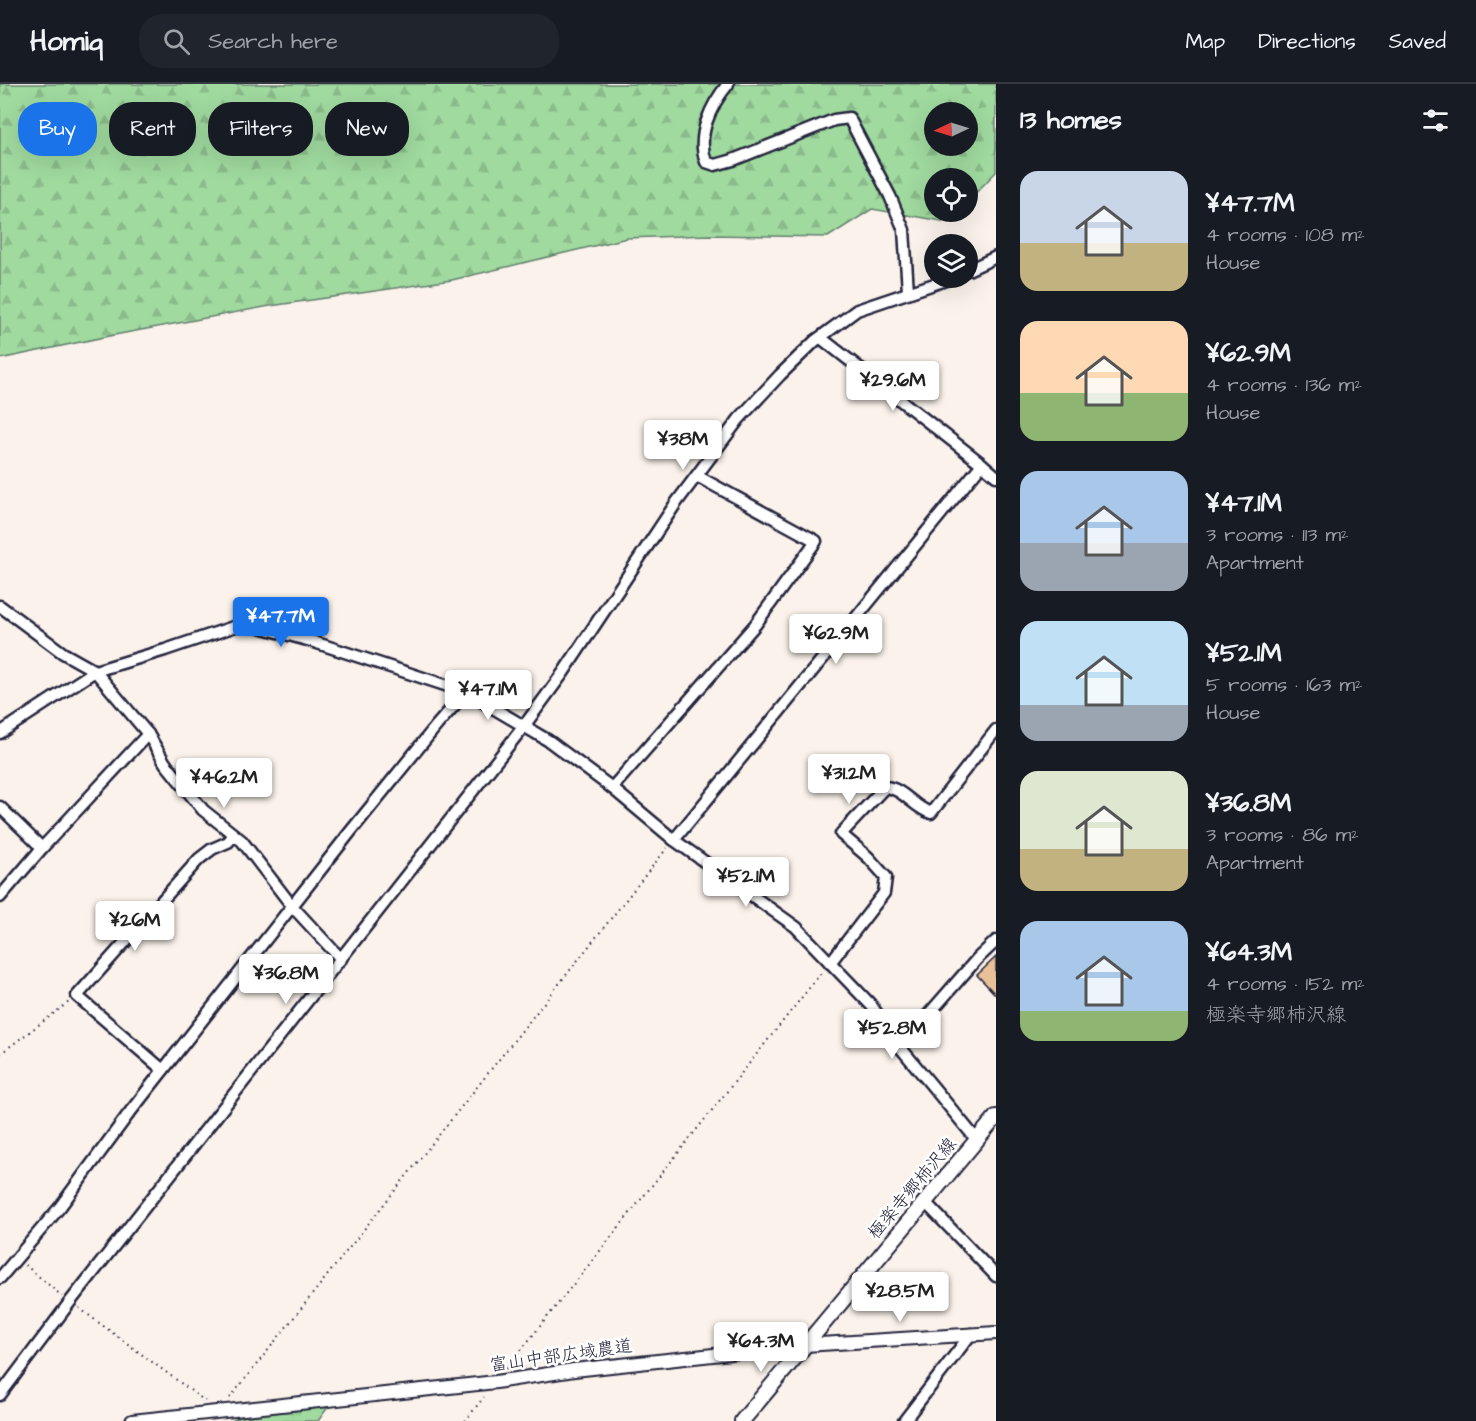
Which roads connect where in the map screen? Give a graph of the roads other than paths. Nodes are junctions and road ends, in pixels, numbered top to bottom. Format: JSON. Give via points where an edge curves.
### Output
{"nodes":[{"id":1,"x":728,"y":84,"type":"edge"},
{"id":2,"x":996,"y":257,"type":"edge"},
{"id":3,"x":978,"y":265,"type":"edge"},
{"id":4,"x":924,"y":286,"type":"edge"},
{"id":5,"x":908,"y":291,"type":"junction"},
{"id":6,"x":821,"y":338,"type":"junction"},
{"id":7,"x":982,"y":464,"type":"junction"},
{"id":8,"x":697,"y":476,"type":"junction"},
{"id":9,"x":996,"y":476,"type":"edge"},
{"id":10,"x":0,"y":606,"type":"edge"},
{"id":11,"x":94,"y":671,"type":"junction"},
{"id":12,"x":466,"y":692,"type":"junction"},
{"id":13,"x":524,"y":726,"type":"junction"},
{"id":14,"x":996,"y":730,"type":"edge"},
{"id":15,"x":0,"y":733,"type":"edge"},
{"id":16,"x":148,"y":734,"type":"junction"},
{"id":17,"x":612,"y":788,"type":"junction"},
{"id":18,"x":0,"y":807,"type":"edge"},
{"id":19,"x":234,"y":835,"type":"junction"},
{"id":20,"x":674,"y":840,"type":"junction"},
{"id":21,"x":42,"y":848,"type":"junction"},
{"id":22,"x":0,"y":897,"type":"edge"},
{"id":23,"x":292,"y":906,"type":"junction"},
{"id":24,"x":996,"y":941,"type":"edge"},
{"id":25,"x":341,"y":959,"type":"junction"},
{"id":26,"x":830,"y":963,"type":"junction"},
{"id":27,"x":900,"y":1047,"type":"junction"},
{"id":28,"x":163,"y":1070,"type":"junction"},
{"id":29,"x":996,"y":1116,"type":"edge"},
{"id":30,"x":976,"y":1139,"type":"junction"},
{"id":31,"x":924,"y":1201,"type":"junction"},
{"id":32,"x":996,"y":1276,"type":"edge"},
{"id":33,"x":0,"y":1278,"type":"edge"},
{"id":34,"x":996,"y":1333,"type":"edge"},
{"id":35,"x":971,"y":1334,"type":"junction"},
{"id":36,"x":805,"y":1345,"type":"junction"},
{"id":37,"x":0,"y":1395,"type":"edge"},
{"id":38,"x":216,"y":1416,"type":"edge"},
{"id":39,"x":132,"y":1421,"type":"edge"},
{"id":40,"x":742,"y":1421,"type":"edge"},
{"id":41,"x":904,"y":1421,"type":"edge"}],
"edges":[{"from":1,"to":5,"type":"street","via":[[717,98],[702,135],[702,153],[706,162],[715,165],[834,120],[849,118],[904,230]]},
{"from":2,"to":3,"type":"street"},
{"from":4,"to":5,"type":"street"},
{"from":5,"to":6,"type":"street","via":[[857,310]]},
{"from":6,"to":7,"type":"street"},
{"from":6,"to":8,"type":"street","via":[[739,419]]},
{"from":7,"to":9,"type":"street"},
{"from":7,"to":20,"type":"street"},
{"from":8,"to":13,"type":"street"},
{"from":8,"to":17,"type":"street","via":[[816,540],[755,625]]},
{"from":10,"to":11,"type":"street"},
{"from":11,"to":12,"type":"street","via":[[239,625],[311,641]]},
{"from":11,"to":15,"type":"street"},
{"from":11,"to":16,"type":"street"},
{"from":12,"to":13,"type":"street"},
{"from":12,"to":23,"type":"street"},
{"from":13,"to":17,"type":"street"},
{"from":13,"to":25,"type":"street"},
{"from":14,"to":26,"type":"street","via":[[930,813],[885,787],[842,834],[886,877],[884,893]]},
{"from":16,"to":19,"type":"street","via":[[165,763],[203,810]]},
{"from":16,"to":21,"type":"street"},
{"from":17,"to":20,"type":"street"},
{"from":18,"to":21,"type":"street"},
{"from":19,"to":23,"type":"street"},
{"from":19,"to":28,"type":"street","via":[[199,859],[77,996]]},
{"from":20,"to":26,"type":"street","via":[[796,927]]},
{"from":21,"to":22,"type":"street"},
{"from":23,"to":25,"type":"street"},
{"from":23,"to":28,"type":"street"},
{"from":24,"to":27,"type":"street"},
{"from":25,"to":37,"type":"street"},
{"from":26,"to":27,"type":"street","via":[[871,1005]]},
{"from":27,"to":30,"type":"street"},
{"from":28,"to":33,"type":"street","via":[[60,1207]]},
{"from":29,"to":30,"type":"main road","name":"極楽寺郷柿沢線"},
{"from":30,"to":31,"type":"main road","name":"極楽寺郷柿沢線"},
{"from":31,"to":32,"type":"street"},
{"from":31,"to":36,"type":"main road","name":"極楽寺郷柿沢線"},
{"from":34,"to":35,"type":"street","name":"富山中部広域農道"},
{"from":35,"to":36,"type":"street","name":"富山中部広域農道"},
{"from":35,"to":41,"type":"street"},
{"from":36,"to":38,"type":"street","name":"富山中部広域農道","via":[[584,1368]]},
{"from":36,"to":40,"type":"main road","name":"極楽寺郷柿沢線"},
{"from":38,"to":39,"type":"street","name":"富山中部広域農道"}]}
